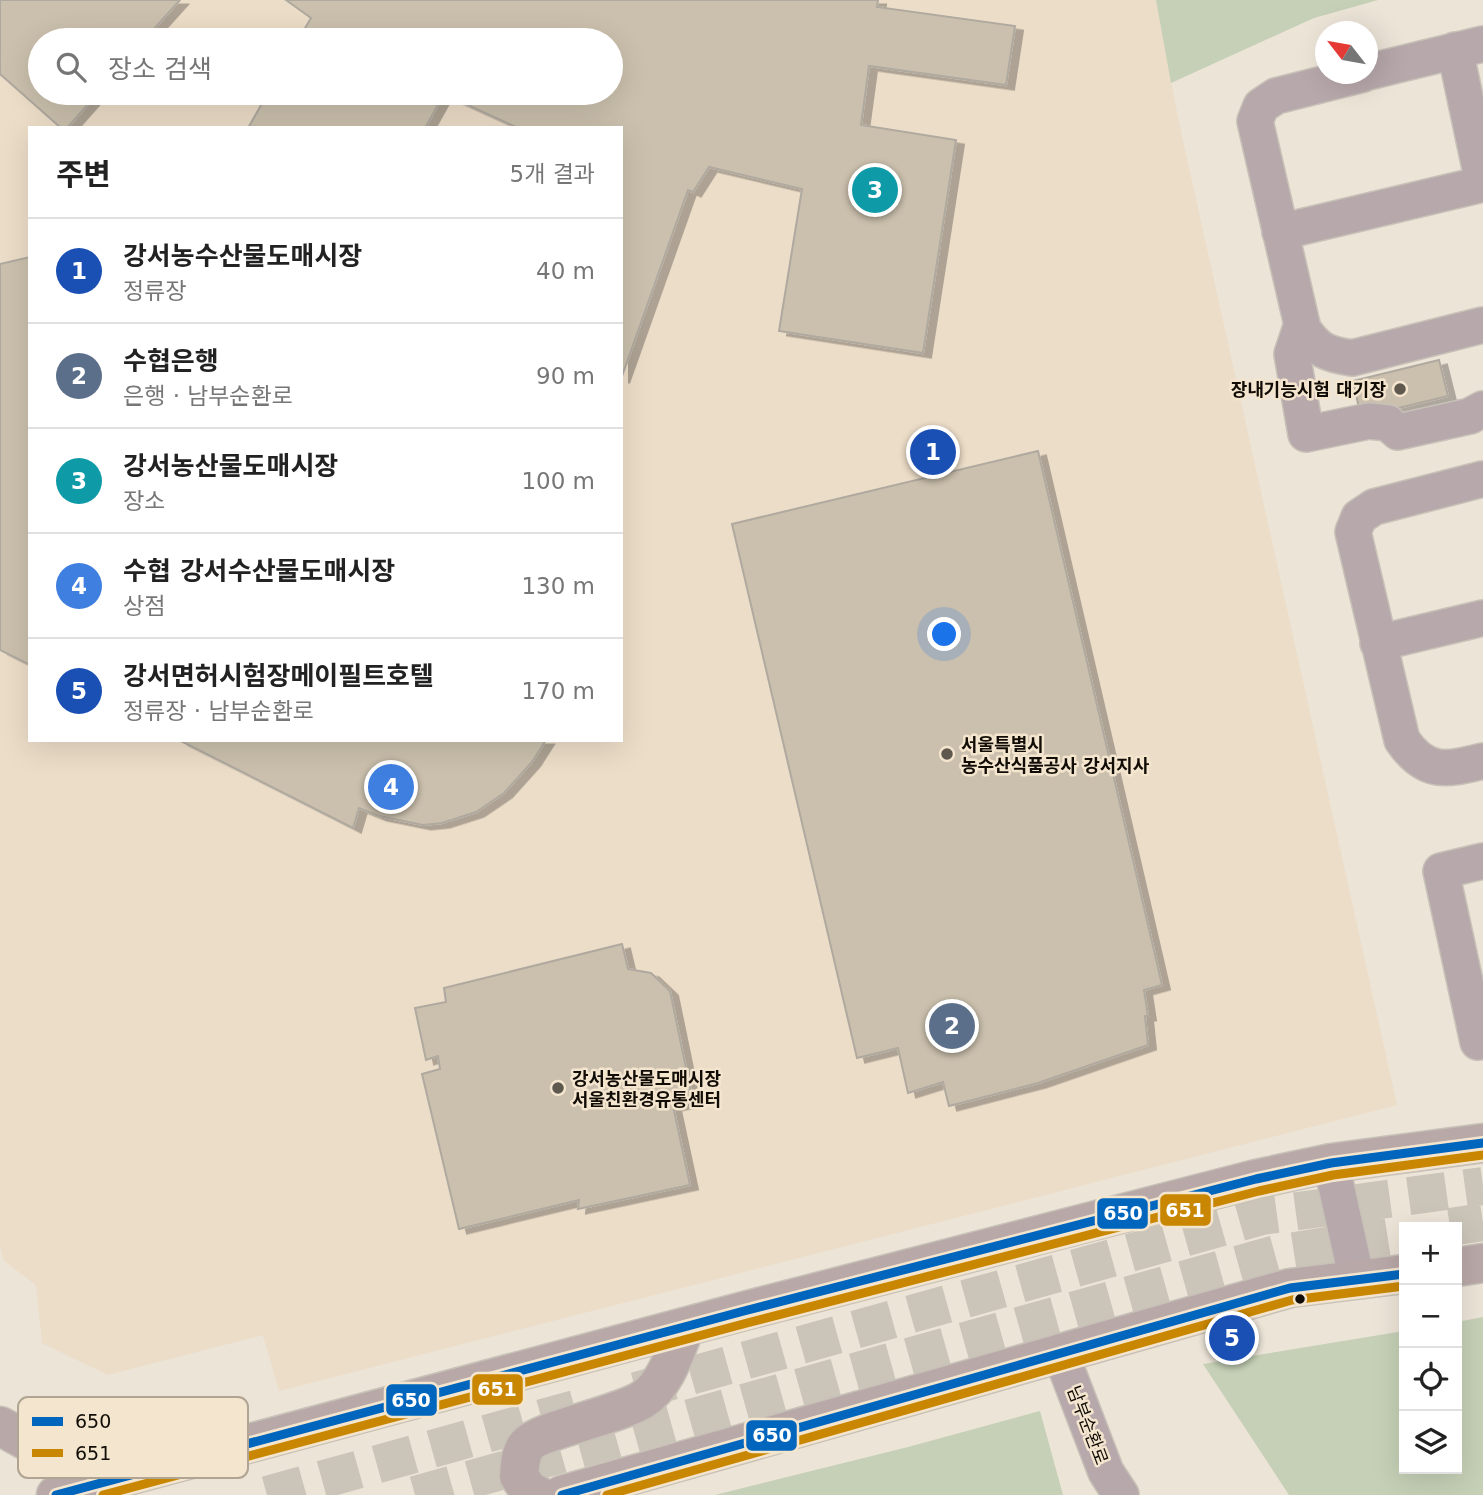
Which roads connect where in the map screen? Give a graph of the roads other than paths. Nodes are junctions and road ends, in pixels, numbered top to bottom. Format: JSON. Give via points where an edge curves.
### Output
{"nodes":[{"id":1,"x":1469,"y":47,"type":"edge"},
{"id":2,"x":1378,"y":70,"type":"edge"},
{"id":3,"x":1322,"y":84,"type":"edge"},
{"id":4,"x":1483,"y":183,"type":"edge"},
{"id":5,"x":1280,"y":232,"type":"junction"},
{"id":6,"x":1302,"y":324,"type":"junction"},
{"id":7,"x":1483,"y":325,"type":"edge"},
{"id":8,"x":1483,"y":410,"type":"edge"},
{"id":9,"x":1483,"y":479,"type":"edge"},
{"id":10,"x":1483,"y":618,"type":"edge"},
{"id":11,"x":1377,"y":643,"type":"junction"},
{"id":12,"x":1483,"y":761,"type":"edge"},
{"id":13,"x":1483,"y":861,"type":"edge"},
{"id":14,"x":1483,"y":1041,"type":"edge"},
{"id":15,"x":1483,"y":1143,"type":"edge"},
{"id":16,"x":1331,"y":1163,"type":"junction"},
{"id":17,"x":1483,"y":1263,"type":"edge"},
{"id":18,"x":1462,"y":1266,"type":"edge"},
{"id":19,"x":1399,"y":1275,"type":"edge"},
{"id":20,"x":1357,"y":1280,"type":"junction"},
{"id":21,"x":685,"y":1327,"type":"junction"},
{"id":22,"x":1060,"y":1352,"type":"junction"},
{"id":23,"x":0,"y":1426,"type":"edge"},
{"id":24,"x":18,"y":1436,"type":"edge"},
{"id":25,"x":248,"y":1451,"type":"edge"},
{"id":26,"x":93,"y":1478,"type":"edge"},
{"id":27,"x":152,"y":1478,"type":"edge"},
{"id":28,"x":113,"y":1489,"type":"edge"},
{"id":29,"x":56,"y":1495,"type":"edge"},
{"id":30,"x":538,"y":1495,"type":"edge"},
{"id":31,"x":562,"y":1495,"type":"edge"},
{"id":32,"x":1121,"y":1495,"type":"edge"}],
"edges":[{"from":1,"to":2,"type":"street"},
{"from":1,"to":4,"type":"street"},
{"from":3,"to":5,"type":"street","via":[[1276,96],[1261,106],[1255,121]]},
{"from":4,"to":5,"type":"street"},
{"from":5,"to":6,"type":"street"},
{"from":6,"to":7,"type":"street","via":[[1315,345],[1330,355],[1352,358]]},
{"from":6,"to":8,"type":"street","via":[[1292,354],[1306,434],[1369,421],[1388,422],[1398,432]]},
{"from":9,"to":11,"type":"street","via":[[1374,507],[1359,517],[1353,532]]},
{"from":10,"to":11,"type":"street"},
{"from":11,"to":12,"type":"street","via":[[1402,740],[1413,757],[1428,766],[1450,769]]},
{"from":13,"to":14,"type":"street","via":[[1441,871],[1478,1042]]},
{"from":15,"to":16,"type":"main road"},
{"from":16,"to":20,"type":"street"},
{"from":16,"to":21,"type":"main road"},
{"from":17,"to":18,"type":"main road"},
{"from":19,"to":20,"type":"main road"},
{"from":20,"to":22,"type":"main road","via":[[1290,1288]]},
{"from":21,"to":25,"type":"main road"},
{"from":21,"to":30,"type":"main road","via":[[668,1371],[644,1399],[529,1442],[519,1476],[529,1491]]},
{"from":22,"to":31,"type":"main road"},
{"from":22,"to":32,"type":"street","name":"남부순환로","via":[[1106,1472]]},
{"from":23,"to":24,"type":"main road"},
{"from":26,"to":28,"type":"main road"},
{"from":27,"to":28,"type":"main road"},
{"from":28,"to":29,"type":"main road"}]}
